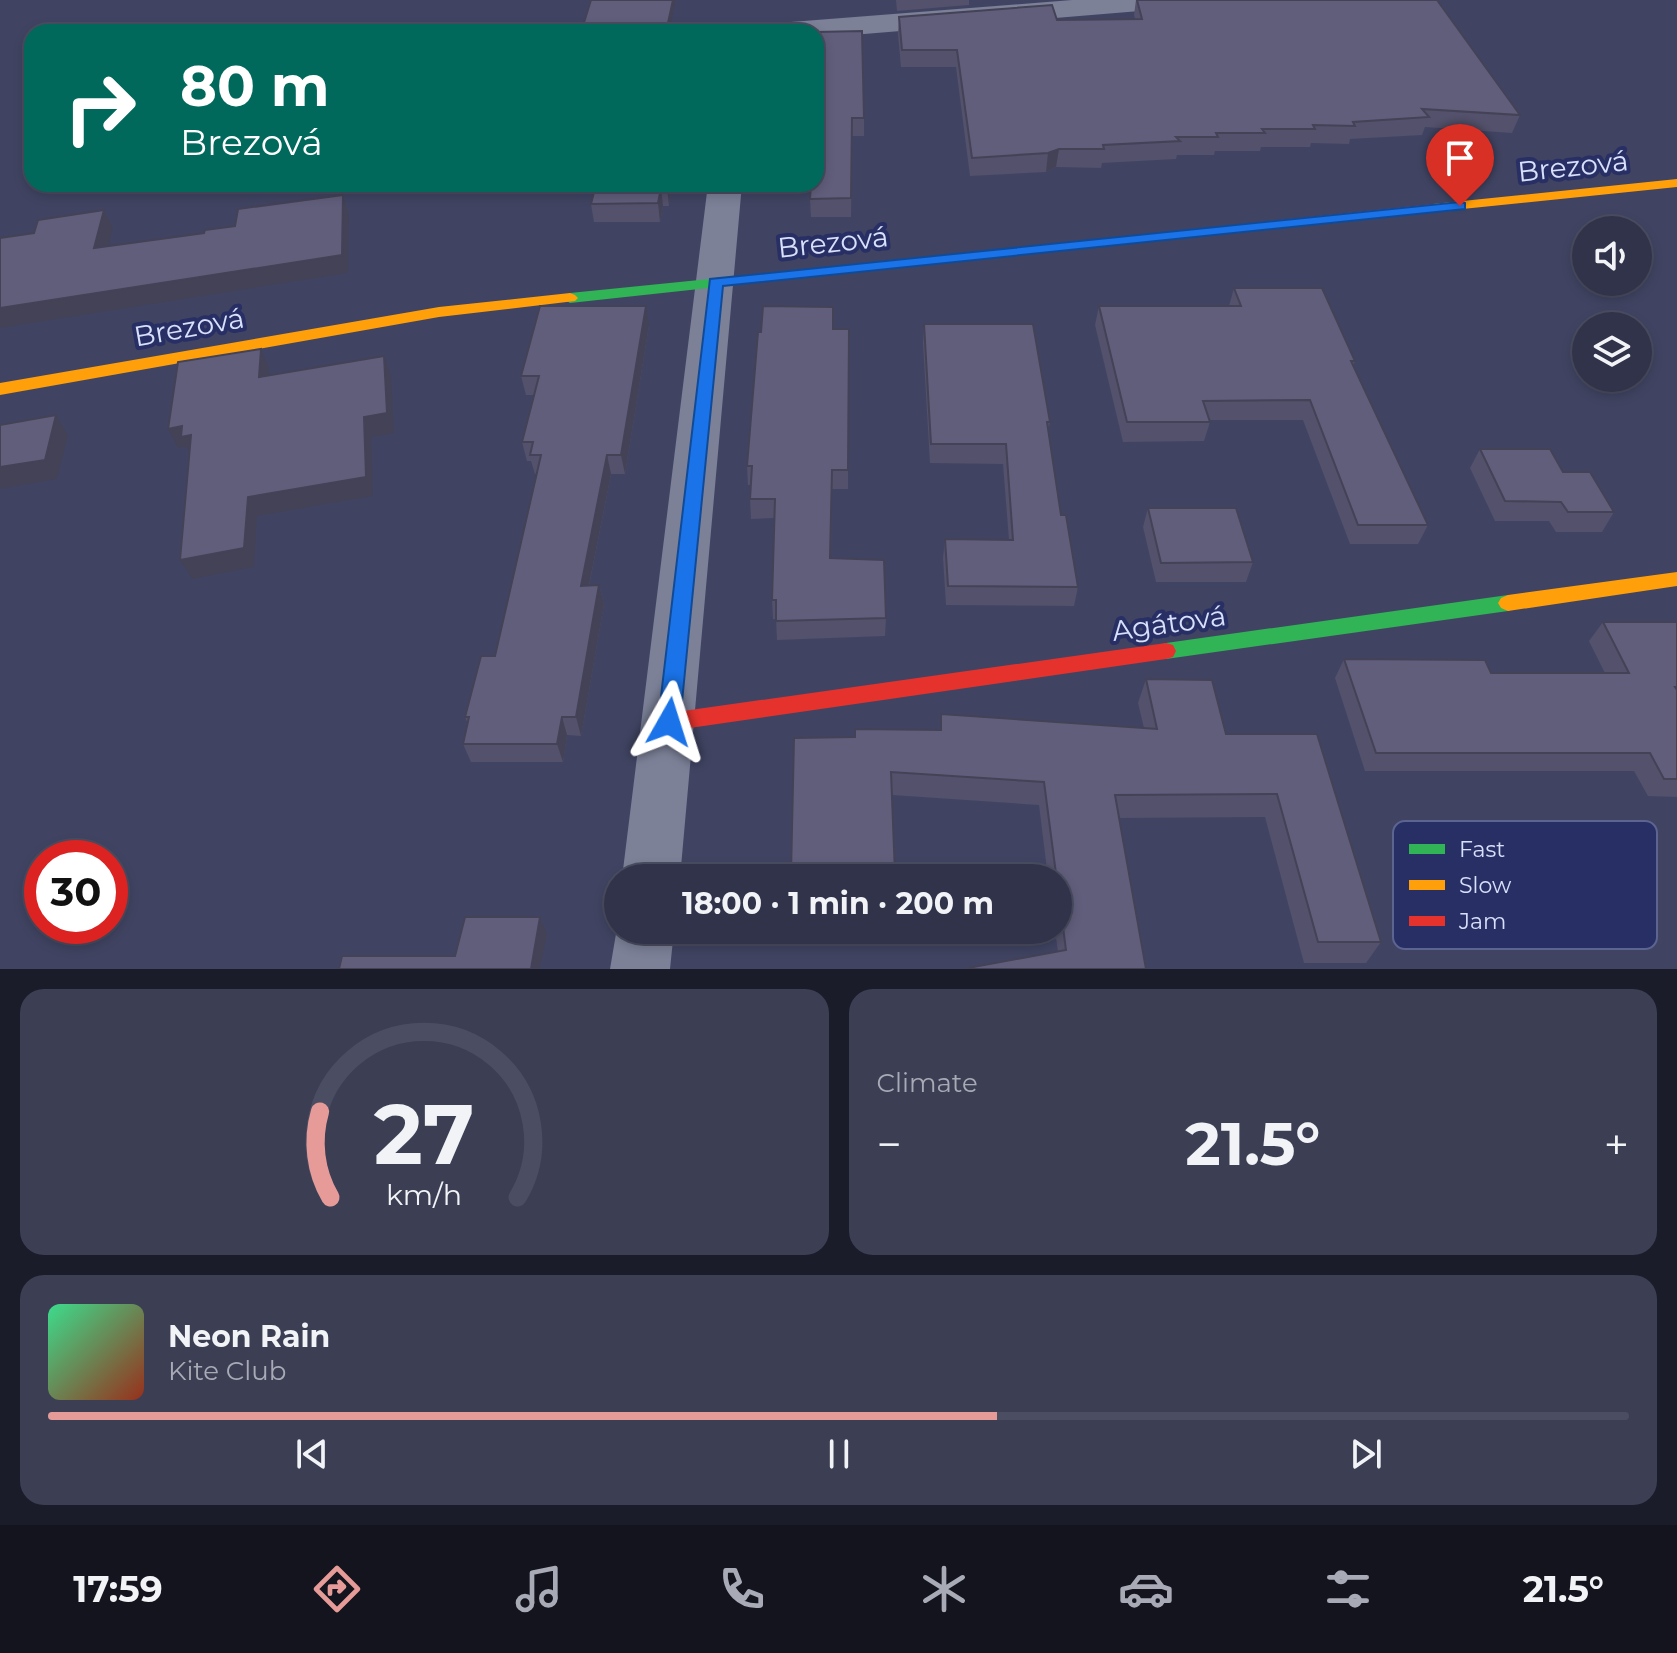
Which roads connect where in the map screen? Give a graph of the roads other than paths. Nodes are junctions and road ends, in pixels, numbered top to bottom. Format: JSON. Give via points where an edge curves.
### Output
{"nodes":[{"id":1,"x":1176,"y":0,"type":"edge"},
{"id":2,"x":824,"y":28,"type":"edge"},
{"id":3,"x":1677,"y":183,"type":"edge"},
{"id":4,"x":724,"y":192,"type":"edge"},
{"id":5,"x":716,"y":282,"type":"junction"},
{"id":6,"x":0,"y":389,"type":"edge"},
{"id":7,"x":1677,"y":579,"type":"edge"},
{"id":8,"x":669,"y":722,"type":"junction"},
{"id":9,"x":653,"y":864,"type":"edge"},
{"id":10,"x":643,"y":944,"type":"edge"},
{"id":11,"x":640,"y":969,"type":"edge"}],
"edges":[{"from":1,"to":2,"type":"street"},
{"from":3,"to":5,"type":"street","name":"Brezová"},
{"from":4,"to":5,"type":"street"},
{"from":5,"to":6,"type":"street","name":"Brezová","via":[[439,312]]},
{"from":5,"to":8,"type":"street"},
{"from":7,"to":8,"type":"street","name":"Agátová"},
{"from":8,"to":9,"type":"street"},
{"from":10,"to":11,"type":"street"}]}
